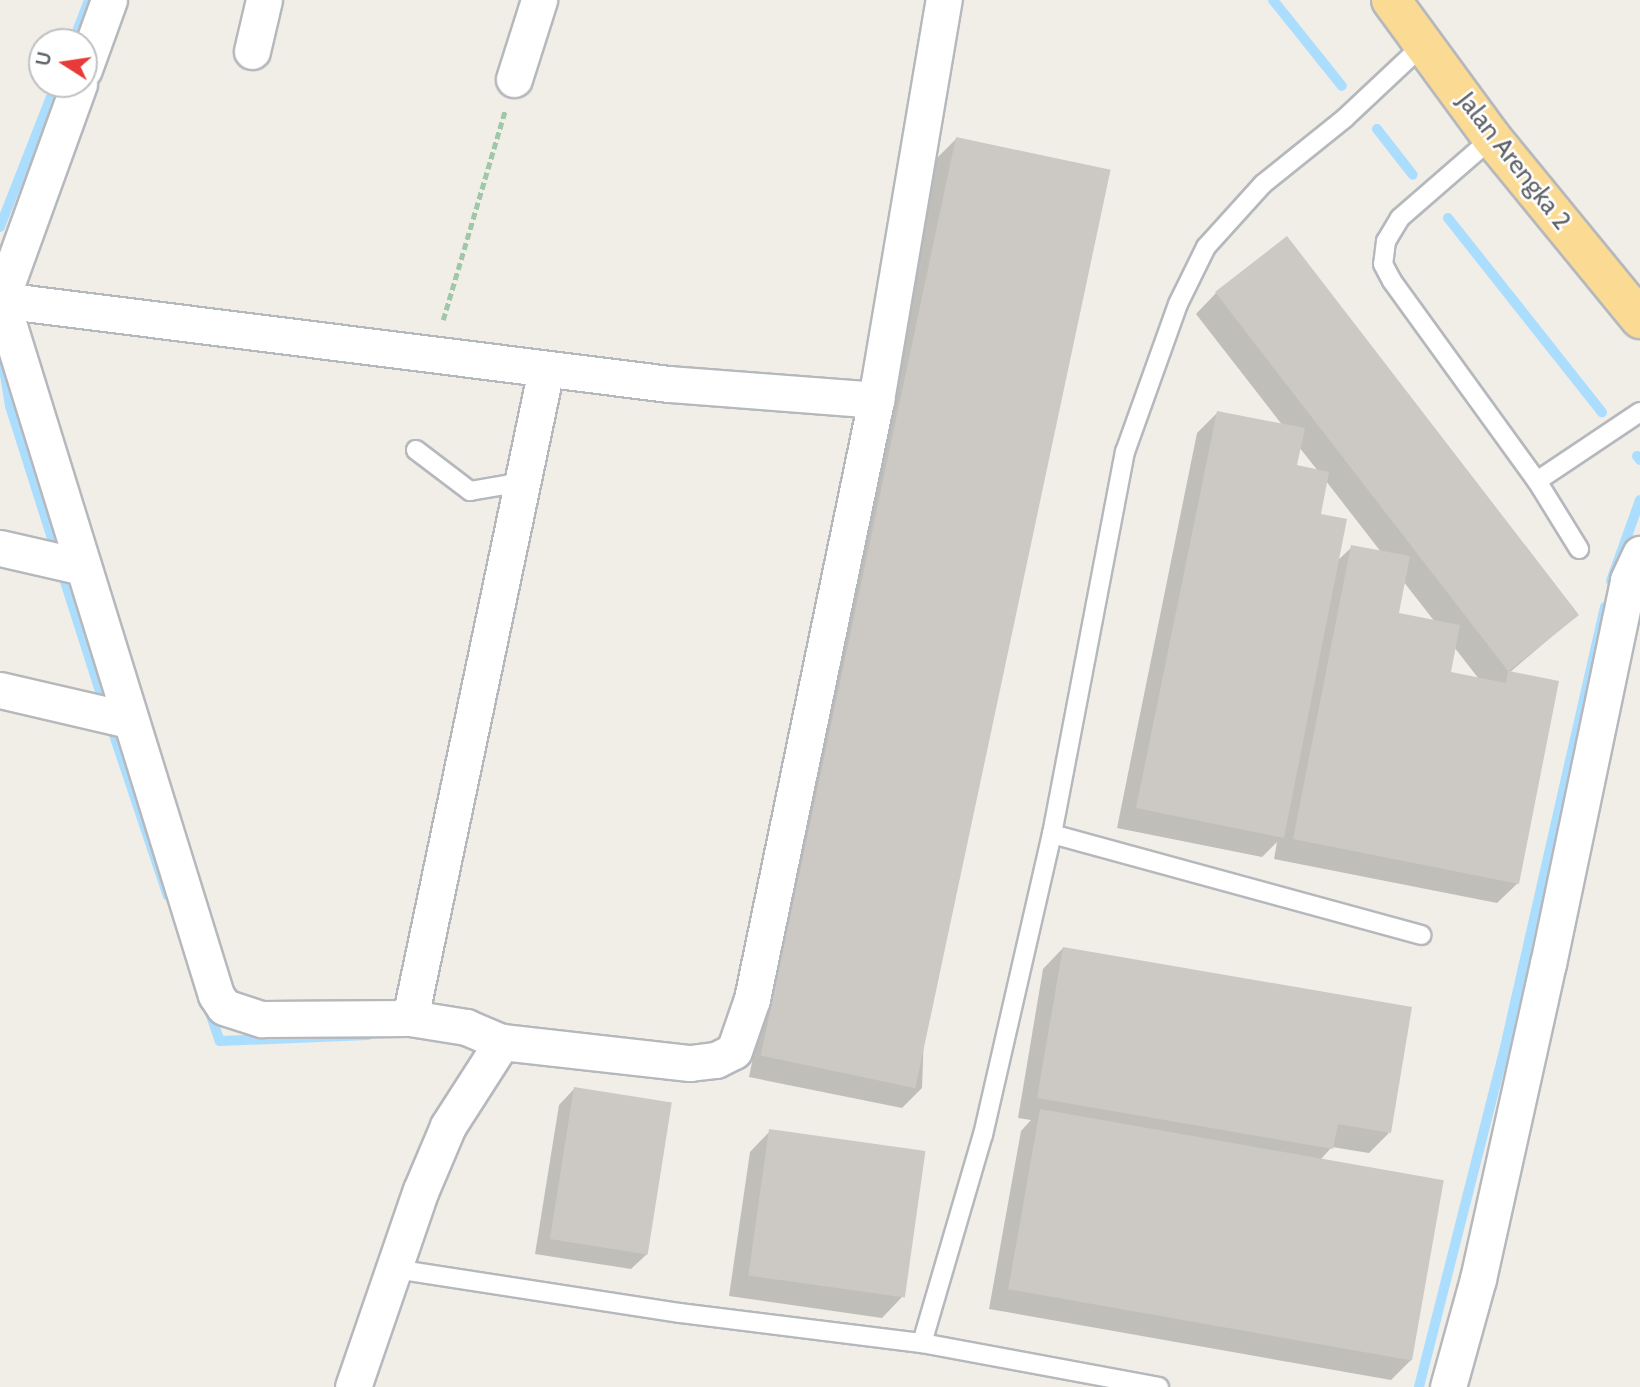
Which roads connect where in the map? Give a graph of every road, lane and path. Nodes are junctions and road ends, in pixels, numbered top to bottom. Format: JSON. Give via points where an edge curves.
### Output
{"nodes":[{"id":1,"x":109,"y":0,"type":"edge"},
{"id":2,"x":264,"y":0,"type":"edge"},
{"id":3,"x":539,"y":0,"type":"edge"},
{"id":4,"x":944,"y":0,"type":"edge"},
{"id":5,"x":1391,"y":0,"type":"edge"},
{"id":6,"x":98,"y":30,"type":"edge"},
{"id":7,"x":1425,"y":43,"type":"junction"},
{"id":8,"x":251,"y":51,"type":"dead end"},
{"id":9,"x":514,"y":79,"type":"joint"},
{"id":10,"x":74,"y":98,"type":"edge"},
{"id":11,"x":1492,"y":138,"type":"junction"},
{"id":12,"x":1,"y":300,"type":"edge"},
{"id":13,"x":1640,"y":318,"type":"edge"},
{"id":14,"x":433,"y":355,"type":"junction"},
{"id":15,"x":546,"y":369,"type":"junction"},
{"id":16,"x":876,"y":400,"type":"junction"},
{"id":17,"x":1640,"y":412,"type":"edge"},
{"id":18,"x":415,"y":450,"type":"dead end"},
{"id":19,"x":1537,"y":481,"type":"junction"},
{"id":20,"x":523,"y":482,"type":"junction"},
{"id":21,"x":0,"y":548,"type":"edge"},
{"id":22,"x":1579,"y":549,"type":"dead end"},
{"id":23,"x":1640,"y":554,"type":"edge"},
{"id":24,"x":83,"y":567,"type":"junction"},
{"id":25,"x":0,"y":691,"type":"edge"},
{"id":26,"x":129,"y":720,"type":"junction"},
{"id":27,"x":1052,"y":834,"type":"junction"},
{"id":28,"x":1421,"y":935,"type":"dead end"},
{"id":29,"x":410,"y":1018,"type":"junction"},
{"id":30,"x":502,"y":1042,"type":"junction"},
{"id":31,"x":395,"y":1269,"type":"junction"},
{"id":32,"x":922,"y":1343,"type":"junction"},
{"id":33,"x":353,"y":1387,"type":"edge"},
{"id":34,"x":1159,"y":1387,"type":"edge"},
{"id":35,"x":1448,"y":1387,"type":"edge"}],
"edges":[{"from":1,"to":6,"type":"street"},
{"from":2,"to":8,"type":"street"},
{"from":3,"to":9,"type":"street"},
{"from":4,"to":16,"type":"street"},
{"from":5,"to":7,"type":"highway","name":"Jalan Arengka 2"},
{"from":7,"to":11,"type":"highway","name":"Jalan Arengka 2"},
{"from":7,"to":27,"type":"lane","via":[[1345,118],[1263,184],[1206,247],[1178,304],[1125,452]]},
{"from":9,"to":14,"type":"path"},
{"from":10,"to":12,"type":"street"},
{"from":11,"to":13,"type":"highway","name":"Jalan Arengka 2"},
{"from":11,"to":19,"type":"lane","via":[[1400,218],[1386,241],[1383,264]]},
{"from":12,"to":14,"type":"street"},
{"from":12,"to":24,"type":"street"},
{"from":14,"to":15,"type":"street"},
{"from":15,"to":16,"type":"street"},
{"from":15,"to":20,"type":"street"},
{"from":16,"to":30,"type":"street","via":[[752,999],[734,1051],[716,1060],[690,1063]]},
{"from":17,"to":19,"type":"lane"},
{"from":18,"to":20,"type":"lane","via":[[470,491]]},
{"from":19,"to":22,"type":"lane"},
{"from":20,"to":29,"type":"street"},
{"from":21,"to":24,"type":"street"},
{"from":23,"to":35,"type":"street","via":[[1628,580],[1481,1266]]},
{"from":24,"to":26,"type":"street"},
{"from":25,"to":26,"type":"street"},
{"from":26,"to":29,"type":"street","via":[[204,965],[224,1007],[262,1019]]},
{"from":27,"to":28,"type":"lane"},
{"from":27,"to":32,"type":"lane","via":[[983,1135]]},
{"from":29,"to":30,"type":"street","via":[[466,1027]]},
{"from":30,"to":31,"type":"street","via":[[448,1126]]},
{"from":31,"to":32,"type":"lane","via":[[680,1313]]},
{"from":31,"to":33,"type":"street"},
{"from":32,"to":34,"type":"lane"}]}
